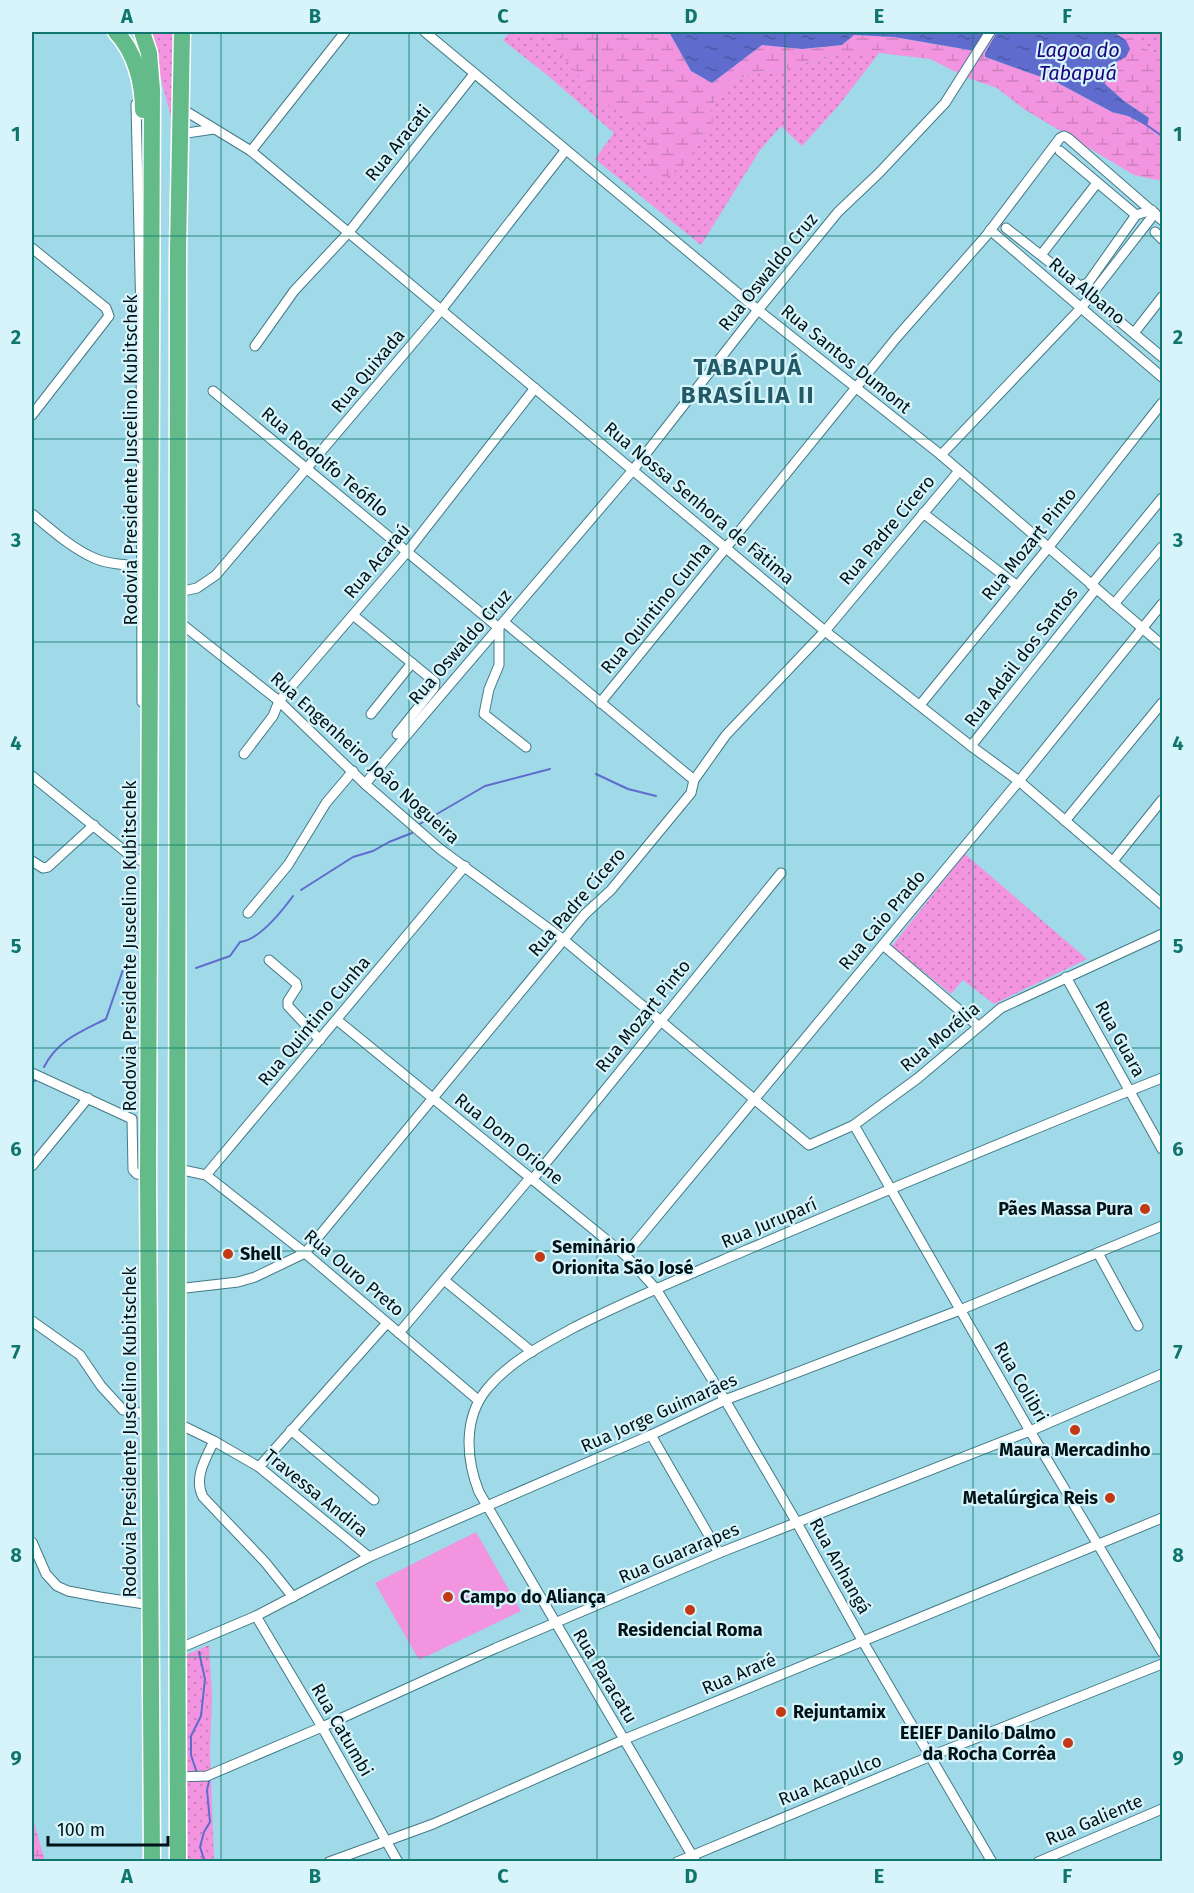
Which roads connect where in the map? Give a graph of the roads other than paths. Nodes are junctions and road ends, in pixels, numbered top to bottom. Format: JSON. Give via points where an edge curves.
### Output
{"nodes":[{"id":1,"x":116,"y":32,"type":"edge"},
{"id":2,"x":142,"y":32,"type":"edge"},
{"id":3,"x":182,"y":32,"type":"edge"},
{"id":4,"x":345,"y":32,"type":"edge"},
{"id":5,"x":425,"y":32,"type":"edge"},
{"id":6,"x":990,"y":32,"type":"edge"},
{"id":7,"x":134,"y":60,"type":"junction"},
{"id":8,"x":474,"y":74,"type":"junction"},
{"id":9,"x":179,"y":107,"type":"junction"},
{"id":10,"x":214,"y":129,"type":"junction"},
{"id":11,"x":180,"y":134,"type":"junction"},
{"id":12,"x":250,"y":151,"type":"junction"},
{"id":13,"x":566,"y":151,"type":"junction"},
{"id":14,"x":1060,"y":152,"type":"dead end"},
{"id":15,"x":1097,"y":183,"type":"junction"},
{"id":16,"x":1156,"y":214,"type":"edge"},
{"id":17,"x":1136,"y":215,"type":"junction"},
{"id":18,"x":1006,"y":228,"type":"dead end"},
{"id":19,"x":990,"y":230,"type":"junction"},
{"id":20,"x":349,"y":232,"type":"junction"},
{"id":21,"x":32,"y":248,"type":"edge"},
{"id":22,"x":1041,"y":255,"type":"junction"},
{"id":23,"x":151,"y":266,"type":"junction"},
{"id":24,"x":1162,"y":297,"type":"edge"},
{"id":25,"x":1100,"y":305,"type":"dead end"},
{"id":26,"x":1081,"y":308,"type":"junction"},
{"id":27,"x":442,"y":309,"type":"junction"},
{"id":28,"x":758,"y":310,"type":"junction"},
{"id":29,"x":1134,"y":333,"type":"junction"},
{"id":30,"x":255,"y":346,"type":"dead end"},
{"id":31,"x":1162,"y":357,"type":"edge"},
{"id":32,"x":1162,"y":377,"type":"edge"},
{"id":33,"x":535,"y":388,"type":"junction"},
{"id":34,"x":856,"y":389,"type":"junction"},
{"id":35,"x":213,"y":391,"type":"dead end"},
{"id":36,"x":1162,"y":403,"type":"edge"},
{"id":37,"x":32,"y":415,"type":"edge"},
{"id":38,"x":940,"y":455,"type":"junction"},
{"id":39,"x":307,"y":468,"type":"junction"},
{"id":40,"x":633,"y":470,"type":"junction"},
{"id":41,"x":958,"y":471,"type":"junction"},
{"id":42,"x":1162,"y":498,"type":"edge"},
{"id":43,"x":923,"y":513,"type":"junction"},
{"id":44,"x":32,"y":514,"type":"edge"},
{"id":45,"x":1162,"y":547,"type":"edge"},
{"id":46,"x":727,"y":548,"type":"junction"},
{"id":47,"x":1048,"y":548,"type":"junction"},
{"id":48,"x":407,"y":552,"type":"junction"},
{"id":49,"x":146,"y":566,"type":"junction"},
{"id":50,"x":1016,"y":585,"type":"junction"},
{"id":51,"x":1094,"y":587,"type":"junction"},
{"id":52,"x":178,"y":592,"type":"junction"},
{"id":53,"x":1114,"y":604,"type":"junction"},
{"id":54,"x":1162,"y":604,"type":"edge"},
{"id":55,"x":352,"y":615,"type":"junction"},
{"id":56,"x":178,"y":621,"type":"junction"},
{"id":57,"x":501,"y":625,"type":"junction"},
{"id":58,"x":1142,"y":628,"type":"junction"},
{"id":59,"x":825,"y":631,"type":"junction"},
{"id":60,"x":1162,"y":645,"type":"edge"},
{"id":61,"x":412,"y":663,"type":"junction"},
{"id":62,"x":279,"y":701,"type":"junction"},
{"id":63,"x":600,"y":703,"type":"junction"},
{"id":64,"x":1162,"y":703,"type":"edge"},
{"id":65,"x":920,"y":705,"type":"junction"},
{"id":66,"x":371,"y":714,"type":"dead end"},
{"id":67,"x":397,"y":734,"type":"dead end"},
{"id":68,"x":971,"y":746,"type":"junction"},
{"id":69,"x":526,"y":747,"type":"dead end"},
{"id":70,"x":244,"y":754,"type":"dead end"},
{"id":71,"x":353,"y":771,"type":"junction"},
{"id":72,"x":32,"y":776,"type":"edge"},
{"id":73,"x":694,"y":780,"type":"junction"},
{"id":74,"x":1019,"y":781,"type":"junction"},
{"id":75,"x":365,"y":784,"type":"junction"},
{"id":76,"x":1162,"y":800,"type":"edge"},
{"id":77,"x":1065,"y":821,"type":"junction"},
{"id":78,"x":94,"y":825,"type":"junction"},
{"id":79,"x":32,"y":861,"type":"edge"},
{"id":80,"x":1113,"y":861,"type":"junction"},
{"id":81,"x":145,"y":863,"type":"junction"},
{"id":82,"x":465,"y":866,"type":"junction"},
{"id":83,"x":781,"y":873,"type":"dead end"},
{"id":84,"x":1162,"y":904,"type":"edge"},
{"id":85,"x":248,"y":913,"type":"dead end"},
{"id":86,"x":1162,"y":934,"type":"edge"},
{"id":87,"x":564,"y":940,"type":"junction"},
{"id":88,"x":883,"y":945,"type":"junction"},
{"id":89,"x":269,"y":960,"type":"dead end"},
{"id":90,"x":1066,"y":977,"type":"junction"},
{"id":91,"x":337,"y":1020,"type":"junction"},
{"id":92,"x":660,"y":1020,"type":"junction"},
{"id":93,"x":978,"y":1026,"type":"junction"},
{"id":94,"x":320,"y":1040,"type":"junction"},
{"id":95,"x":32,"y":1073,"type":"edge"},
{"id":96,"x":1162,"y":1078,"type":"edge"},
{"id":97,"x":1130,"y":1091,"type":"junction"},
{"id":98,"x":88,"y":1098,"type":"junction"},
{"id":99,"x":433,"y":1098,"type":"junction"},
{"id":100,"x":755,"y":1098,"type":"junction"},
{"id":101,"x":854,"y":1125,"type":"junction"},
{"id":102,"x":1162,"y":1149,"type":"edge"},
{"id":103,"x":32,"y":1166,"type":"edge"},
{"id":104,"x":178,"y":1169,"type":"junction"},
{"id":105,"x":206,"y":1175,"type":"junction"},
{"id":106,"x":148,"y":1177,"type":"junction"},
{"id":107,"x":531,"y":1179,"type":"junction"},
{"id":108,"x":892,"y":1188,"type":"junction"},
{"id":109,"x":1162,"y":1226,"type":"edge"},
{"id":110,"x":1098,"y":1252,"type":"junction"},
{"id":111,"x":304,"y":1253,"type":"junction"},
{"id":112,"x":625,"y":1255,"type":"junction"},
{"id":113,"x":444,"y":1280,"type":"junction"},
{"id":114,"x":177,"y":1289,"type":"junction"},
{"id":115,"x":656,"y":1289,"type":"junction"},
{"id":116,"x":960,"y":1310,"type":"junction"},
{"id":117,"x":32,"y":1320,"type":"edge"},
{"id":118,"x":387,"y":1323,"type":"junction"},
{"id":119,"x":1138,"y":1326,"type":"dead end"},
{"id":120,"x":399,"y":1333,"type":"junction"},
{"id":121,"x":532,"y":1352,"type":"junction"},
{"id":122,"x":1162,"y":1374,"type":"edge"},
{"id":123,"x":478,"y":1400,"type":"junction"},
{"id":124,"x":725,"y":1400,"type":"junction"},
{"id":125,"x":150,"y":1415,"type":"junction"},
{"id":126,"x":177,"y":1423,"type":"junction"},
{"id":127,"x":291,"y":1430,"type":"junction"},
{"id":128,"x":1030,"y":1431,"type":"junction"},
{"id":129,"x":651,"y":1436,"type":"junction"},
{"id":130,"x":214,"y":1441,"type":"junction"},
{"id":131,"x":259,"y":1467,"type":"junction"},
{"id":132,"x":374,"y":1500,"type":"dead end"},
{"id":133,"x":487,"y":1507,"type":"junction"},
{"id":134,"x":1162,"y":1518,"type":"edge"},
{"id":135,"x":797,"y":1523,"type":"junction"},
{"id":136,"x":32,"y":1542,"type":"edge"},
{"id":137,"x":1099,"y":1545,"type":"junction"},
{"id":138,"x":719,"y":1552,"type":"junction"},
{"id":139,"x":369,"y":1557,"type":"junction"},
{"id":140,"x":293,"y":1597,"type":"junction"},
{"id":141,"x":151,"y":1605,"type":"junction"},
{"id":142,"x":256,"y":1616,"type":"junction"},
{"id":143,"x":555,"y":1623,"type":"junction"},
{"id":144,"x":862,"y":1640,"type":"junction"},
{"id":145,"x":178,"y":1649,"type":"junction"},
{"id":146,"x":1162,"y":1653,"type":"edge"},
{"id":147,"x":1162,"y":1664,"type":"edge"},
{"id":148,"x":322,"y":1727,"type":"junction"},
{"id":149,"x":625,"y":1739,"type":"junction"},
{"id":150,"x":931,"y":1756,"type":"junction"},
{"id":151,"x":177,"y":1777,"type":"junction"},
{"id":152,"x":1162,"y":1809,"type":"edge"},
{"id":153,"x":386,"y":1841,"type":"junction"},
{"id":154,"x":694,"y":1858,"type":"edge"},
{"id":155,"x":152,"y":1862,"type":"edge"},
{"id":156,"x":178,"y":1862,"type":"edge"},
{"id":157,"x":329,"y":1862,"type":"edge"},
{"id":158,"x":399,"y":1862,"type":"edge"},
{"id":159,"x":677,"y":1862,"type":"edge"},
{"id":160,"x":992,"y":1862,"type":"edge"},
{"id":161,"x":1038,"y":1862,"type":"edge"}],
"edges":[{"from":1,"to":7,"type":"highway"},
{"from":2,"to":23,"type":"highway","name":"Rodovia Presidente Juscelino Kubitschek","via":[[152,81]]},
{"from":3,"to":9,"type":"highway"},
{"from":4,"to":12,"type":"street"},
{"from":5,"to":8,"type":"street","name":"Rua Santos Dumont"},
{"from":6,"to":28,"type":"street","name":"Rua Oswaldo Cruz","via":[[945,103],[838,212]]},
{"from":7,"to":23,"type":"highway","via":[[143,104],[145,214]]},
{"from":7,"to":49,"type":"street"},
{"from":8,"to":13,"type":"street","name":"Rua Santos Dumont"},
{"from":8,"to":20,"type":"street","name":"Rua Aracati"},
{"from":9,"to":10,"type":"street","name":"Rua Nossa Senhora de Fátima"},
{"from":9,"to":11,"type":"highway"},
{"from":10,"to":11,"type":"street"},
{"from":10,"to":12,"type":"street","name":"Rua Nossa Senhora de Fátima"},
{"from":11,"to":52,"type":"highway"},
{"from":12,"to":20,"type":"street","name":"Rua Nossa Senhora de Fátima"},
{"from":13,"to":27,"type":"street","name":"Rua Quixada"},
{"from":13,"to":28,"type":"street","name":"Rua Santos Dumont"},
{"from":14,"to":15,"type":"street"},
{"from":15,"to":17,"type":"street"},
{"from":15,"to":22,"type":"street"},
{"from":16,"to":17,"type":"street"},
{"from":16,"to":19,"type":"street","name":"Rua Quintino Cunha","via":[[1064,136]]},
{"from":16,"to":26,"type":"street","name":"Rua Padre Cícero"},
{"from":17,"to":22,"type":"street","via":[[1084,286]]},
{"from":18,"to":22,"type":"street"},
{"from":19,"to":26,"type":"street","name":"Rua Albano"},
{"from":19,"to":34,"type":"street","name":"Rua Quintino Cunha"},
{"from":20,"to":27,"type":"street","name":"Rua Nossa Senhora de Fátima"},
{"from":20,"to":30,"type":"street","name":"Rua Aracati","via":[[294,291]]},
{"from":21,"to":37,"type":"street","via":[[109,313]]},
{"from":23,"to":49,"type":"highway","name":"Rodovia Presidente Juscelino Kubitschek"},
{"from":24,"to":29,"type":"street"},
{"from":25,"to":29,"type":"street"},
{"from":26,"to":32,"type":"street","name":"Rua Albano"},
{"from":26,"to":38,"type":"street","name":"Rua Padre Cícero"},
{"from":27,"to":33,"type":"street","name":"Rua Nossa Senhora de Fátima"},
{"from":27,"to":39,"type":"street","name":"Rua Quixada"},
{"from":28,"to":34,"type":"street","name":"Rua Santos Dumont"},
{"from":28,"to":40,"type":"street","name":"Rua Oswaldo Cruz"},
{"from":29,"to":31,"type":"street"},
{"from":33,"to":40,"type":"street","name":"Rua Nossa Senhora de Fátima"},
{"from":33,"to":48,"type":"street","name":"Rua Acaraú"},
{"from":34,"to":38,"type":"street","name":"Rua Santos Dumont"},
{"from":34,"to":46,"type":"street","name":"Rua Quintino Cunha"},
{"from":35,"to":39,"type":"street","name":"Rua Rodolfo Teófilo"},
{"from":36,"to":47,"type":"street","name":"Rua Mozart Pinto"},
{"from":38,"to":41,"type":"street","name":"Rua Santos Dumont"},
{"from":39,"to":48,"type":"street","name":"Rua Rodolfo Teófilo"},
{"from":39,"to":52,"type":"street","name":"Rua Quixada","via":[[216,575],[197,588]]},
{"from":40,"to":46,"type":"street","name":"Rua Nossa Senhora de Fátima"},
{"from":40,"to":57,"type":"street","name":"Rua Oswaldo Cruz"},
{"from":41,"to":43,"type":"street","name":"Rua Padre Cícero"},
{"from":41,"to":47,"type":"street","name":"Rua Santos Dumont"},
{"from":42,"to":51,"type":"street","name":"Rua Adail dos Santos"},
{"from":43,"to":50,"type":"street"},
{"from":43,"to":59,"type":"street","name":"Rua Padre Cícero"},
{"from":44,"to":49,"type":"street","via":[[95,559]]},
{"from":45,"to":53,"type":"street"},
{"from":46,"to":59,"type":"street","name":"Rua Nossa Senhora de Fátima"},
{"from":46,"to":63,"type":"street","name":"Rua Quintino Cunha"},
{"from":47,"to":50,"type":"street","name":"Rua Mozart Pinto"},
{"from":47,"to":51,"type":"street","name":"Rua Santos Dumont"},
{"from":48,"to":55,"type":"street","name":"Rua Acaraú"},
{"from":48,"to":57,"type":"street","name":"Rua Rodolfo Teófilo"},
{"from":49,"to":81,"type":"highway","name":"Rodovia Presidente Juscelino Kubitschek"},
{"from":50,"to":65,"type":"street","name":"Rua Mozart Pinto"},
{"from":51,"to":53,"type":"street","name":"Rua Santos Dumont"},
{"from":51,"to":68,"type":"street","name":"Rua Adail dos Santos"},
{"from":52,"to":56,"type":"highway"},
{"from":53,"to":58,"type":"street","name":"Rua Santos Dumont"},
{"from":54,"to":58,"type":"street","name":"Rua Caio Prado"},
{"from":55,"to":61,"type":"street"},
{"from":55,"to":62,"type":"street","name":"Rua Acaraú"},
{"from":56,"to":62,"type":"street","name":"Rua Engenheiro João Nogueira"},
{"from":56,"to":104,"type":"highway"},
{"from":57,"to":63,"type":"street","name":"Rua Rodolfo Teófilo"},
{"from":57,"to":69,"type":"street","via":[[499,665],[484,714]]},
{"from":57,"to":75,"type":"street","name":"Rua Oswaldo Cruz"},
{"from":58,"to":60,"type":"street","name":"Rua Santos Dumont"},
{"from":58,"to":74,"type":"street","name":"Rua Caio Prado"},
{"from":59,"to":65,"type":"street","name":"Rua Nossa Senhora de Fátima"},
{"from":59,"to":73,"type":"street","name":"Rua Padre Cícero","via":[[726,735]]},
{"from":61,"to":66,"type":"street"},
{"from":61,"to":67,"type":"street","via":[[436,685]]},
{"from":62,"to":70,"type":"street","name":"Rua Acaraú","via":[[273,716]]},
{"from":62,"to":71,"type":"street","name":"Rua Engenheiro João Nogueira"},
{"from":63,"to":73,"type":"street","name":"Rua Rodolfo Teófilo"},
{"from":64,"to":77,"type":"street"},
{"from":65,"to":68,"type":"street","name":"Rua Nossa Senhora de Fátima"},
{"from":68,"to":74,"type":"street","name":"Rua Nossa Senhora de Fátima"},
{"from":71,"to":75,"type":"street","name":"Rua Engenheiro João Nogueira"},
{"from":71,"to":85,"type":"street","via":[[326,803],[288,865]]},
{"from":72,"to":78,"type":"street"},
{"from":73,"to":87,"type":"street","name":"Rua Padre Cícero","via":[[691,794]]},
{"from":74,"to":77,"type":"street","name":"Rua Nossa Senhora de Fátima"},
{"from":74,"to":88,"type":"street","name":"Rua Caio Prado"},
{"from":75,"to":82,"type":"street","name":"Rua Engenheiro João Nogueira"},
{"from":76,"to":80,"type":"street"},
{"from":77,"to":80,"type":"street","name":"Rua Nossa Senhora de Fátima"},
{"from":78,"to":79,"type":"street","via":[[48,867]]},
{"from":78,"to":81,"type":"street"},
{"from":80,"to":84,"type":"street","name":"Rua Nossa Senhora de Fátima"},
{"from":81,"to":106,"type":"highway","name":"Rodovia Presidente Juscelino Kubitschek"},
{"from":82,"to":87,"type":"street","name":"Rua Engenheiro João Nogueira"},
{"from":82,"to":91,"type":"street","name":"Rua Quintino Cunha"},
{"from":83,"to":92,"type":"street","name":"Rua Mozart Pinto"},
{"from":86,"to":90,"type":"street","name":"Rua Morélia"},
{"from":87,"to":92,"type":"street","name":"Rua Engenheiro João Nogueira"},
{"from":87,"to":99,"type":"street","name":"Rua Padre Cícero"},
{"from":88,"to":93,"type":"street"},
{"from":88,"to":100,"type":"street","name":"Rua Caio Prado"},
{"from":89,"to":94,"type":"street","via":[[296,983],[288,1006]]},
{"from":90,"to":93,"type":"street","name":"Rua Morélia","via":[[1001,1008]]},
{"from":90,"to":97,"type":"street","name":"Rua Guara"},
{"from":91,"to":94,"type":"street","name":"Rua Quintino Cunha"},
{"from":91,"to":99,"type":"street","name":"Rua Dom Orione"},
{"from":92,"to":100,"type":"street","name":"Rua Engenheiro João Nogueira"},
{"from":92,"to":107,"type":"street","name":"Rua Mozart Pinto"},
{"from":93,"to":101,"type":"street","name":"Rua Morélia","via":[[918,1078]]},
{"from":94,"to":105,"type":"street","name":"Rua Quintino Cunha"},
{"from":95,"to":98,"type":"street"},
{"from":96,"to":97,"type":"street","name":"Rua Juruparí"},
{"from":97,"to":102,"type":"street","name":"Rua Guara"},
{"from":97,"to":108,"type":"street","name":"Rua Juruparí"},
{"from":98,"to":103,"type":"street"},
{"from":98,"to":106,"type":"street","via":[[132,1119],[133,1170]]},
{"from":99,"to":107,"type":"street","name":"Rua Dom Orione"},
{"from":99,"to":111,"type":"street","name":"Rua Padre Cícero"},
{"from":100,"to":101,"type":"street","name":"Rua Morélia","via":[[809,1145]]},
{"from":100,"to":112,"type":"street","name":"Rua Caio Prado"},
{"from":101,"to":108,"type":"street","name":"Rua Colibri"},
{"from":104,"to":105,"type":"street"},
{"from":104,"to":114,"type":"highway"},
{"from":105,"to":111,"type":"street","name":"Rua Ouro Preto"},
{"from":106,"to":125,"type":"highway","name":"Rodovia Presidente Juscelino Kubitschek"},
{"from":107,"to":112,"type":"street","name":"Rua Dom Orione"},
{"from":107,"to":113,"type":"street","name":"Rua Mozart Pinto"},
{"from":108,"to":115,"type":"street","name":"Rua Juruparí"},
{"from":108,"to":116,"type":"street","name":"Rua Colibri"},
{"from":109,"to":110,"type":"street","name":"Rua Jorge Guimarães"},
{"from":110,"to":116,"type":"street","name":"Rua Jorge Guimarães"},
{"from":110,"to":119,"type":"street"},
{"from":111,"to":114,"type":"street","name":"Rua Padre Cícero","via":[[238,1282]]},
{"from":111,"to":118,"type":"street","name":"Rua Ouro Preto"},
{"from":112,"to":115,"type":"street","name":"Rua Dom Orione"},
{"from":113,"to":120,"type":"street","name":"Rua Mozart Pinto"},
{"from":113,"to":121,"type":"street"},
{"from":114,"to":126,"type":"highway"},
{"from":115,"to":121,"type":"street","name":"Rua Juruparí","via":[[598,1315]]},
{"from":115,"to":124,"type":"street","name":"Rua Anhangá"},
{"from":116,"to":124,"type":"street","name":"Rua Jorge Guimarães"},
{"from":116,"to":128,"type":"street","name":"Rua Colibri"},
{"from":117,"to":125,"type":"street","via":[[80,1355],[123,1410]]},
{"from":118,"to":120,"type":"street","name":"Rua Ouro Preto"},
{"from":118,"to":127,"type":"street"},
{"from":120,"to":123,"type":"street","name":"Rua Ouro Preto"},
{"from":121,"to":123,"type":"street","name":"Rua Juruparí","via":[[500,1375]]},
{"from":122,"to":128,"type":"street","name":"Rua Guararapes"},
{"from":123,"to":133,"type":"street","name":"Rua Juruparí","via":[[470,1425],[469,1454],[473,1476]]},
{"from":124,"to":129,"type":"street","name":"Rua Jorge Guimarães"},
{"from":124,"to":135,"type":"street","name":"Rua Anhangá"},
{"from":125,"to":141,"type":"highway","name":"Rodovia Presidente Juscelino Kubitschek"},
{"from":126,"to":130,"type":"street","name":"Travessa Andira"},
{"from":126,"to":145,"type":"highway"},
{"from":127,"to":131,"type":"street"},
{"from":127,"to":132,"type":"street"},
{"from":128,"to":135,"type":"street","name":"Rua Guararapes"},
{"from":128,"to":137,"type":"street","name":"Rua Colibri"},
{"from":129,"to":133,"type":"street","name":"Rua Jorge Guimarães"},
{"from":129,"to":138,"type":"street"},
{"from":130,"to":131,"type":"street","name":"Travessa Andira"},
{"from":130,"to":140,"type":"street","via":[[200,1473],[202,1497]]},
{"from":131,"to":139,"type":"street","name":"Travessa Andira"},
{"from":133,"to":139,"type":"street","name":"Rua Jorge Guimarães"},
{"from":133,"to":143,"type":"street","name":"Rua Paracatu"},
{"from":134,"to":137,"type":"street","name":"Rua Araré"},
{"from":135,"to":138,"type":"street","name":"Rua Guararapes"},
{"from":135,"to":144,"type":"street","name":"Rua Anhangá"},
{"from":136,"to":141,"type":"street","via":[[45,1574],[57,1586]]},
{"from":137,"to":144,"type":"street","name":"Rua Araré"},
{"from":137,"to":146,"type":"street","name":"Rua Colibri"},
{"from":138,"to":143,"type":"street","name":"Rua Guararapes"},
{"from":139,"to":140,"type":"street","name":"Rua Jorge Guimarães"},
{"from":140,"to":142,"type":"street","name":"Rua Jorge Guimarães"},
{"from":141,"to":155,"type":"highway","name":"Rodovia Presidente Juscelino Kubitschek"},
{"from":142,"to":145,"type":"street","name":"Rua Jorge Guimarães"},
{"from":142,"to":148,"type":"street","name":"Rua Catumbi"},
{"from":143,"to":148,"type":"street","name":"Rua Guararapes"},
{"from":143,"to":149,"type":"street","name":"Rua Paracatu"},
{"from":144,"to":149,"type":"street","name":"Rua Araré"},
{"from":144,"to":150,"type":"street","name":"Rua Anhangá"},
{"from":145,"to":151,"type":"highway"},
{"from":147,"to":150,"type":"street","name":"Rua Acapulco"},
{"from":148,"to":151,"type":"street","name":"Rua Guararapes","via":[[207,1776]]},
{"from":148,"to":153,"type":"street","name":"Rua Catumbi"},
{"from":149,"to":153,"type":"street","name":"Rua Araré"},
{"from":149,"to":154,"type":"street","name":"Rua Paracatu"},
{"from":150,"to":154,"type":"street","name":"Rua Acapulco"},
{"from":150,"to":160,"type":"street","name":"Rua Anhangá"},
{"from":151,"to":156,"type":"highway"},
{"from":152,"to":161,"type":"street","name":"Rua Galiente"},
{"from":153,"to":157,"type":"street","name":"Rua Araré"},
{"from":153,"to":158,"type":"street","name":"Rua Catumbi"},
{"from":154,"to":159,"type":"street","name":"Rua Acapulco"}]}
